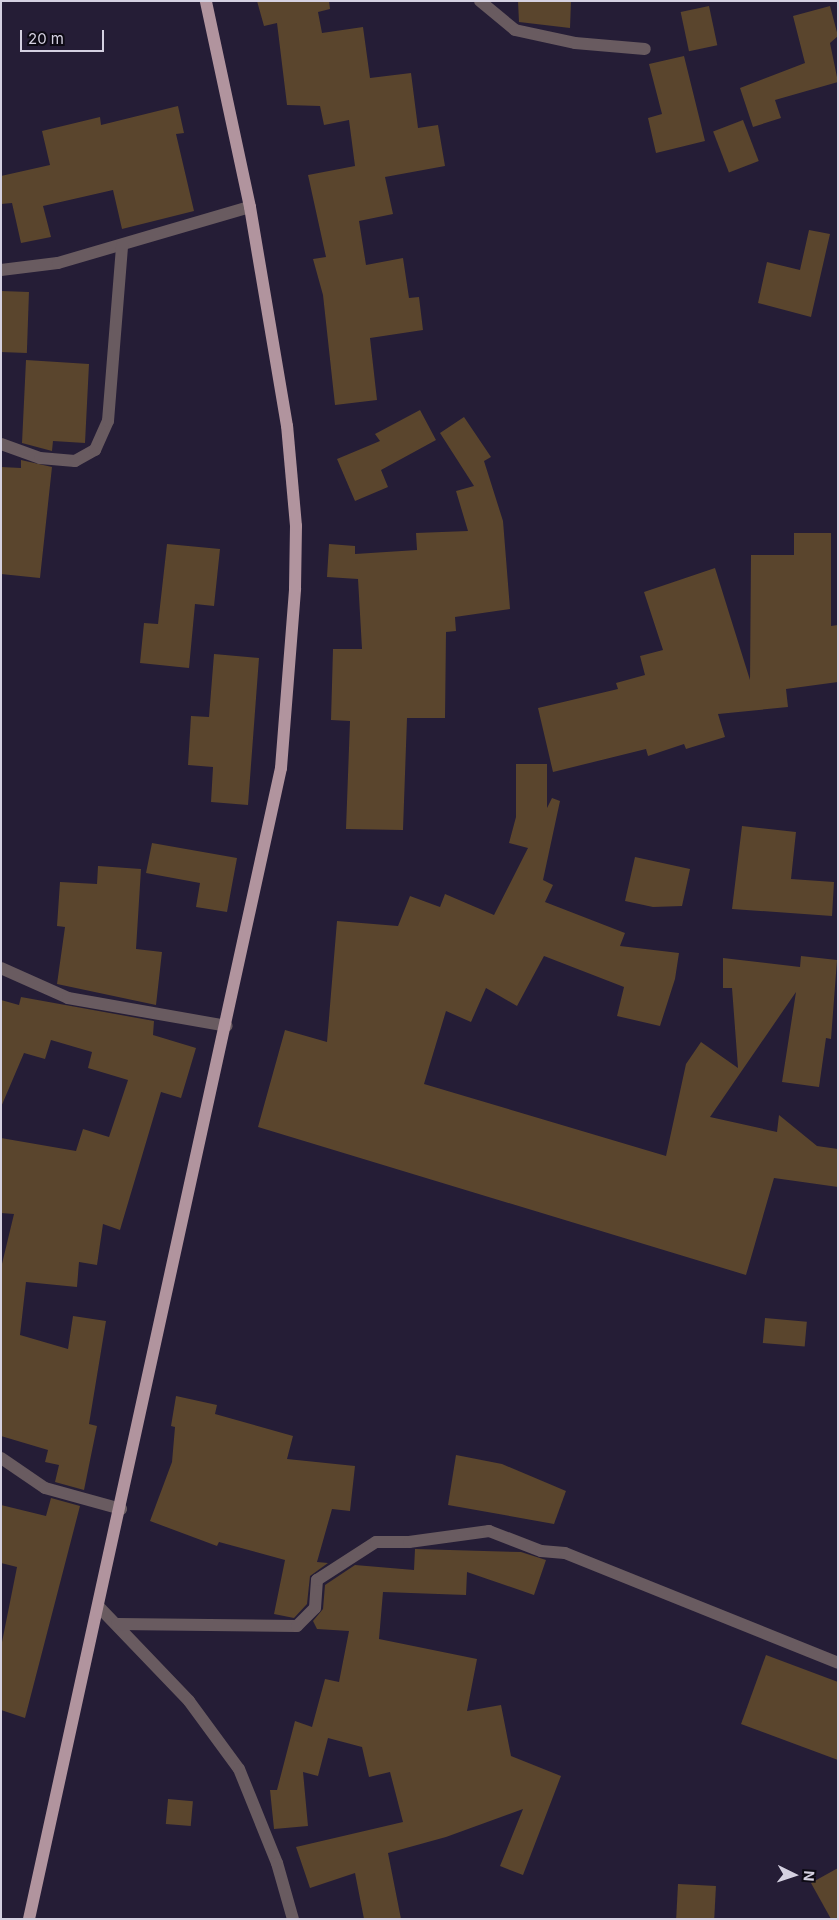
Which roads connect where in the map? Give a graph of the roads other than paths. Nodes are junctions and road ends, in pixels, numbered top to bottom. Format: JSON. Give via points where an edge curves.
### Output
{"nodes":[{"id":1,"x":206,"y":1,"type":"edge"},
{"id":2,"x":480,"y":1,"type":"edge"},
{"id":3,"x":645,"y":49,"type":"dead end"},
{"id":4,"x":250,"y":206,"type":"junction"},
{"id":5,"x":122,"y":246,"type":"junction"},
{"id":6,"x":1,"y":270,"type":"edge"},
{"id":7,"x":1,"y":444,"type":"edge"},
{"id":8,"x":1,"y":968,"type":"edge"},
{"id":9,"x":227,"y":1026,"type":"junction"},
{"id":10,"x":1,"y":1458,"type":"edge"},
{"id":11,"x":120,"y":1509,"type":"junction"},
{"id":12,"x":99,"y":1607,"type":"junction"},
{"id":13,"x":117,"y":1624,"type":"junction"},
{"id":14,"x":838,"y":1663,"type":"edge"},
{"id":15,"x":29,"y":1919,"type":"edge"},
{"id":16,"x":293,"y":1919,"type":"edge"}],
"edges":[{"from":1,"to":4,"type":"main road"},
{"from":2,"to":3,"type":"street","via":[[515,30],[575,43]]},
{"from":4,"to":5,"type":"street"},
{"from":4,"to":9,"type":"main road","via":[[287,426],[296,526],[295,589],[281,768]]},
{"from":5,"to":6,"type":"street","via":[[58,263]]},
{"from":5,"to":7,"type":"street","via":[[108,420],[95,450],[76,461],[40,458]]},
{"from":8,"to":9,"type":"street","via":[[68,998]]},
{"from":9,"to":11,"type":"main road"},
{"from":10,"to":11,"type":"street","via":[[45,1488]]},
{"from":11,"to":12,"type":"main road"},
{"from":12,"to":13,"type":"street"},
{"from":12,"to":15,"type":"main road"},
{"from":13,"to":14,"type":"street","via":[[297,1626],[315,1608],[317,1580],[376,1542],[409,1542],[489,1531],[541,1551],[565,1553]]},
{"from":13,"to":16,"type":"street","via":[[188,1701],[239,1769],[277,1864]]}]}
